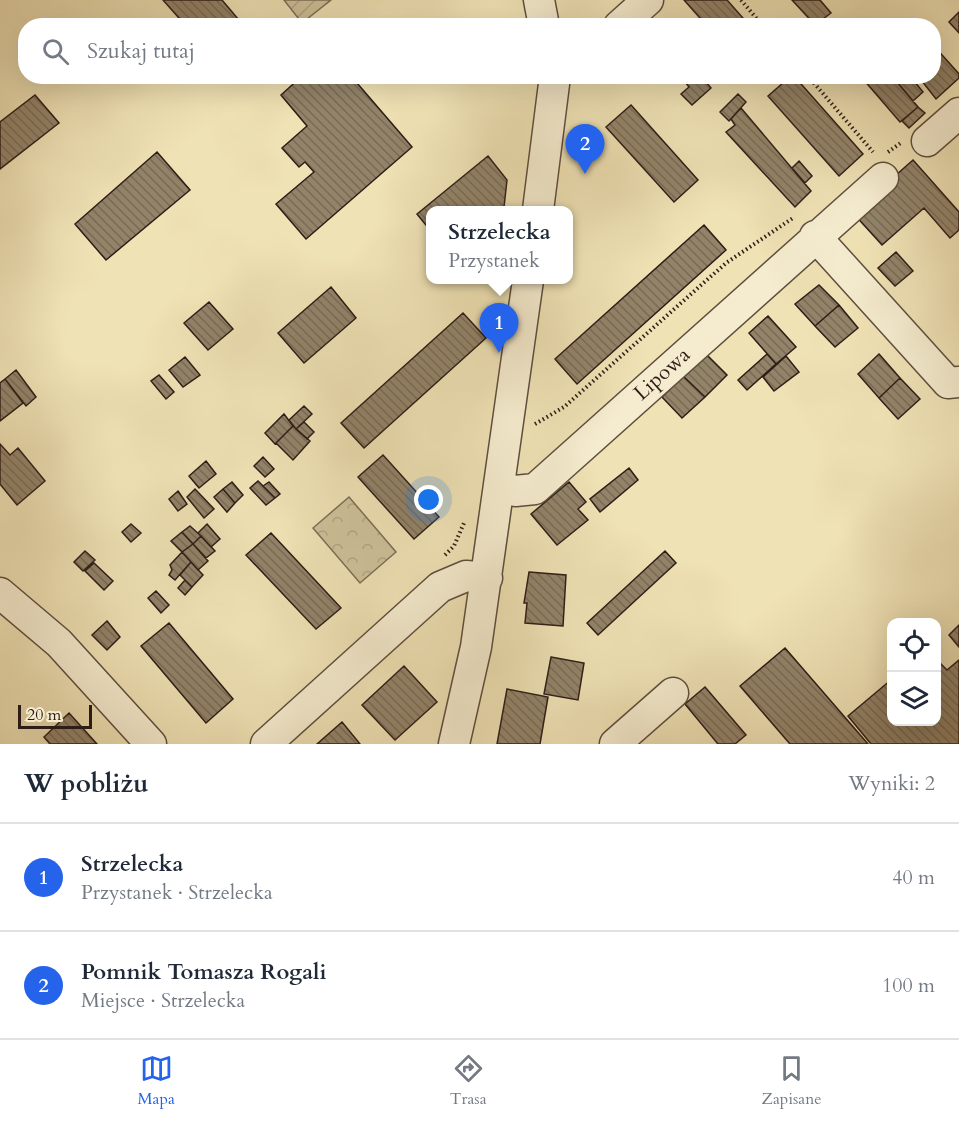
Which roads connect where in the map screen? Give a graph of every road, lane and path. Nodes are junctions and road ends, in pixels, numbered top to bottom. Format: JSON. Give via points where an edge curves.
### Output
{"nodes":[{"id":1,"x":539,"y":0,"type":"edge"},
{"id":2,"x":648,"y":0,"type":"edge"},
{"id":3,"x":741,"y":0,"type":"edge"},
{"id":4,"x":542,"y":18,"type":"edge"},
{"id":5,"x":629,"y":18,"type":"edge"},
{"id":6,"x":756,"y":18,"type":"edge"},
{"id":7,"x":556,"y":84,"type":"edge"},
{"id":8,"x":815,"y":84,"type":"edge"},
{"id":9,"x":959,"y":112,"type":"edge"},
{"id":10,"x":927,"y":141,"type":"dead end"},
{"id":11,"x":874,"y":168,"type":"joint"},
{"id":12,"x":539,"y":206,"type":"edge"},
{"id":13,"x":806,"y":226,"type":"junction"},
{"id":14,"x":527,"y":284,"type":"edge"},
{"id":15,"x":959,"y":382,"type":"edge"},
{"id":16,"x":534,"y":430,"type":"dead end"},
{"id":17,"x":499,"y":487,"type":"junction"},
{"id":18,"x":468,"y":516,"type":"dead end"},
{"id":19,"x":438,"y":562,"type":"dead end"},
{"id":20,"x":487,"y":578,"type":"junction"},
{"id":21,"x":0,"y":593,"type":"edge"},
{"id":22,"x":673,"y":693,"type":"dead end"},
{"id":23,"x":151,"y":744,"type":"edge"},
{"id":24,"x":266,"y":744,"type":"edge"},
{"id":25,"x":454,"y":744,"type":"edge"},
{"id":26,"x":615,"y":744,"type":"edge"}],
"edges":[{"from":1,"to":4,"type":"street"},
{"from":2,"to":5,"type":"street"},
{"from":3,"to":6,"type":"path"},
{"from":7,"to":12,"type":"street"},
{"from":8,"to":11,"type":"path","via":[[874,151]]},
{"from":9,"to":10,"type":"street"},
{"from":11,"to":13,"type":"street","name":"Lipowa"},
{"from":13,"to":15,"type":"street","via":[[948,383]]},
{"from":13,"to":16,"type":"path","via":[[778,231],[726,263],[564,407],[536,421]]},
{"from":13,"to":17,"type":"street","name":"Lipowa","via":[[535,489],[515,491]]},
{"from":14,"to":17,"type":"street"},
{"from":17,"to":20,"type":"street"},
{"from":18,"to":19,"type":"path","via":[[454,546]]},
{"from":20,"to":24,"type":"street","via":[[466,576],[440,587]]},
{"from":20,"to":25,"type":"street"},
{"from":21,"to":23,"type":"street","via":[[59,643]]},
{"from":22,"to":26,"type":"street"}]}
